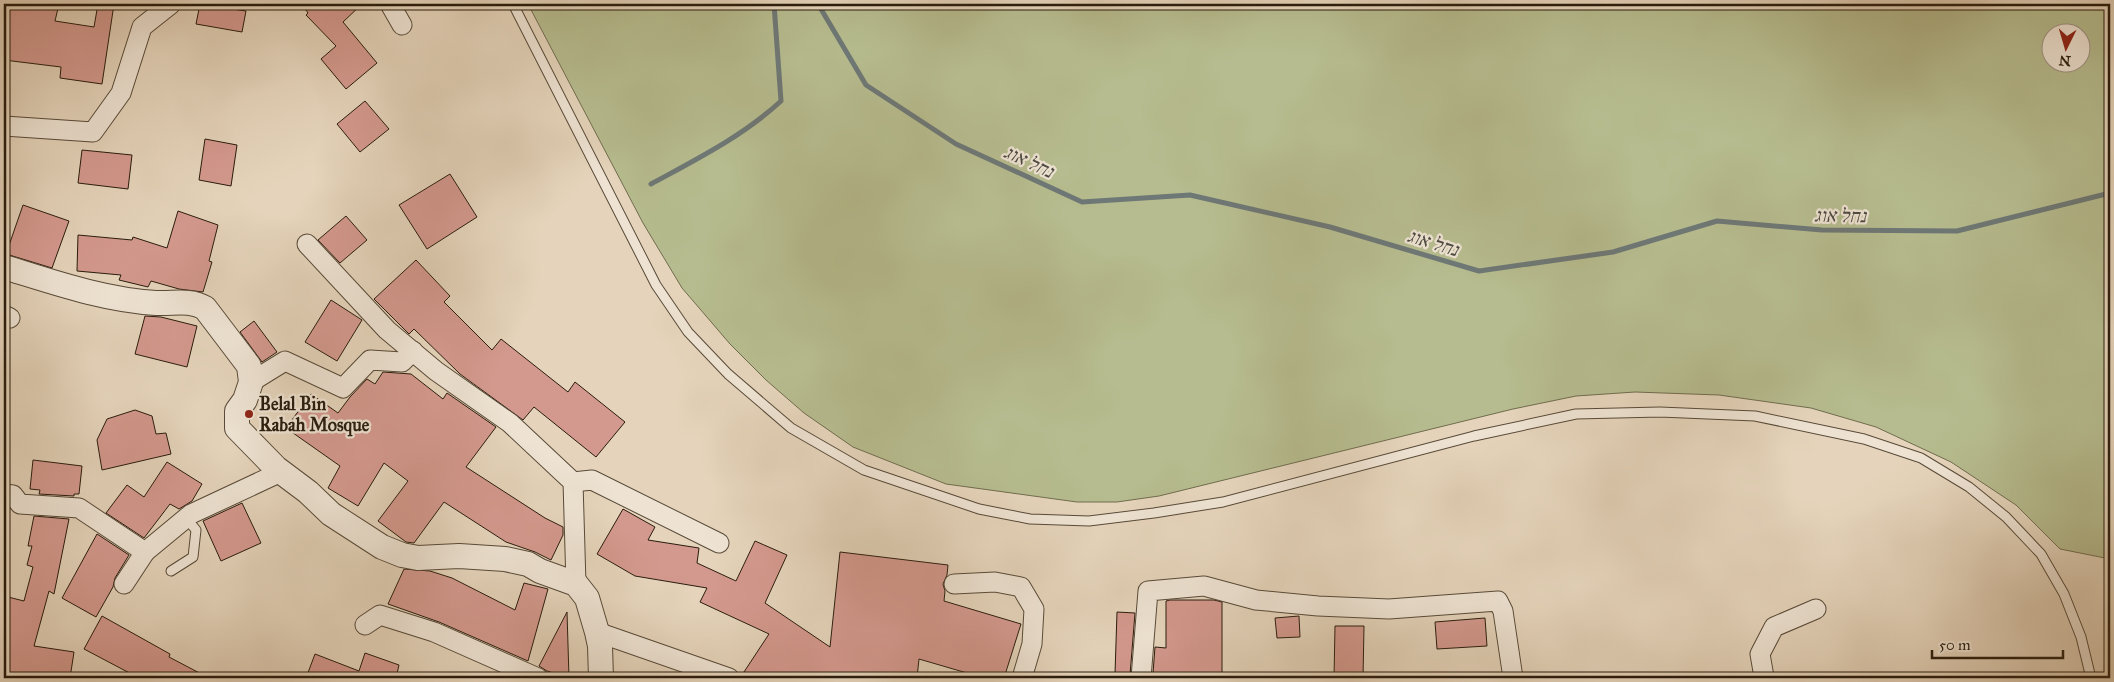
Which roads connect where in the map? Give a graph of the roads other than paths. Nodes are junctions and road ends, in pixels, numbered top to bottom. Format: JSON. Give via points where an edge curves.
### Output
{"nodes":[{"id":1,"x":171,"y":4,"type":"edge"},
{"id":2,"x":390,"y":4,"type":"edge"},
{"id":3,"x":514,"y":4,"type":"edge"},
{"id":4,"x":402,"y":25,"type":"dead end"},
{"id":5,"x":4,"y":126,"type":"edge"},
{"id":6,"x":307,"y":244,"type":"dead end"},
{"id":7,"x":4,"y":267,"type":"edge"},
{"id":8,"x":412,"y":351,"type":"junction"},
{"id":9,"x":251,"y":382,"type":"junction"},
{"id":10,"x":281,"y":472,"type":"junction"},
{"id":11,"x":573,"y":482,"type":"junction"},
{"id":12,"x":4,"y":494,"type":"edge"},
{"id":13,"x":186,"y":518,"type":"junction"},
{"id":14,"x":718,"y":543,"type":"dead end"},
{"id":15,"x":145,"y":552,"type":"junction"},
{"id":16,"x":171,"y":571,"type":"dead end"},
{"id":17,"x":124,"y":584,"type":"dead end"},
{"id":18,"x":576,"y":584,"type":"junction"},
{"id":19,"x":954,"y":584,"type":"dead end"},
{"id":20,"x":1816,"y":609,"type":"dead end"},
{"id":21,"x":365,"y":625,"type":"dead end"},
{"id":22,"x":597,"y":632,"type":"junction"},
{"id":23,"x":538,"y":678,"type":"edge"},
{"id":24,"x":601,"y":678,"type":"edge"},
{"id":25,"x":729,"y":678,"type":"edge"},
{"id":26,"x":1022,"y":678,"type":"edge"},
{"id":27,"x":1141,"y":678,"type":"edge"},
{"id":28,"x":1513,"y":678,"type":"edge"},
{"id":29,"x":1762,"y":678,"type":"edge"},
{"id":30,"x":2091,"y":678,"type":"edge"}],
"edges":[{"from":1,"to":5,"type":"street","via":[[142,27],[121,93],[93,132]]},
{"from":2,"to":4,"type":"street"},
{"from":3,"to":30,"type":"lane","via":[[656,286],[688,332],[728,374],[791,428],[864,470],[979,509],[1030,520],[1089,521],[1223,502],[1474,436],[1576,414],[1660,412],[1755,416],[1864,439],[1921,458],[2006,516],[2041,554],[2064,594],[2081,637]]},
{"from":6,"to":8,"type":"street","via":[[387,330]]},
{"from":7,"to":9,"type":"street","via":[[74,289],[120,298],[156,303],[196,303],[204,308],[249,366]]},
{"from":8,"to":9,"type":"street","via":[[402,362],[370,360],[343,388],[285,361]]},
{"from":8,"to":11,"type":"street","via":[[510,423]]},
{"from":9,"to":10,"type":"street","via":[[237,411],[238,428]]},
{"from":10,"to":13,"type":"street"},
{"from":10,"to":18,"type":"street","via":[[331,514],[382,547],[402,555],[505,559],[528,564]]},
{"from":11,"to":14,"type":"street","via":[[592,480]]},
{"from":11,"to":18,"type":"street"},
{"from":12,"to":15,"type":"street","via":[[12,495],[20,504],[79,508]]},
{"from":13,"to":15,"type":"street"},
{"from":13,"to":16,"type":"lane","via":[[196,530],[193,557]]},
{"from":15,"to":17,"type":"street"},
{"from":18,"to":22,"type":"street","via":[[587,598]]},
{"from":19,"to":26,"type":"street","via":[[995,582],[1021,587],[1034,609],[1032,644]]},
{"from":20,"to":29,"type":"street","via":[[1774,626],[1760,654]]},
{"from":21,"to":23,"type":"street","via":[[380,615],[434,632]]},
{"from":22,"to":24,"type":"street"},
{"from":22,"to":25,"type":"street"},
{"from":27,"to":28,"type":"street","via":[[1148,590],[1204,586],[1256,600],[1318,606],[1389,609],[1498,601],[1503,611]]}]}
